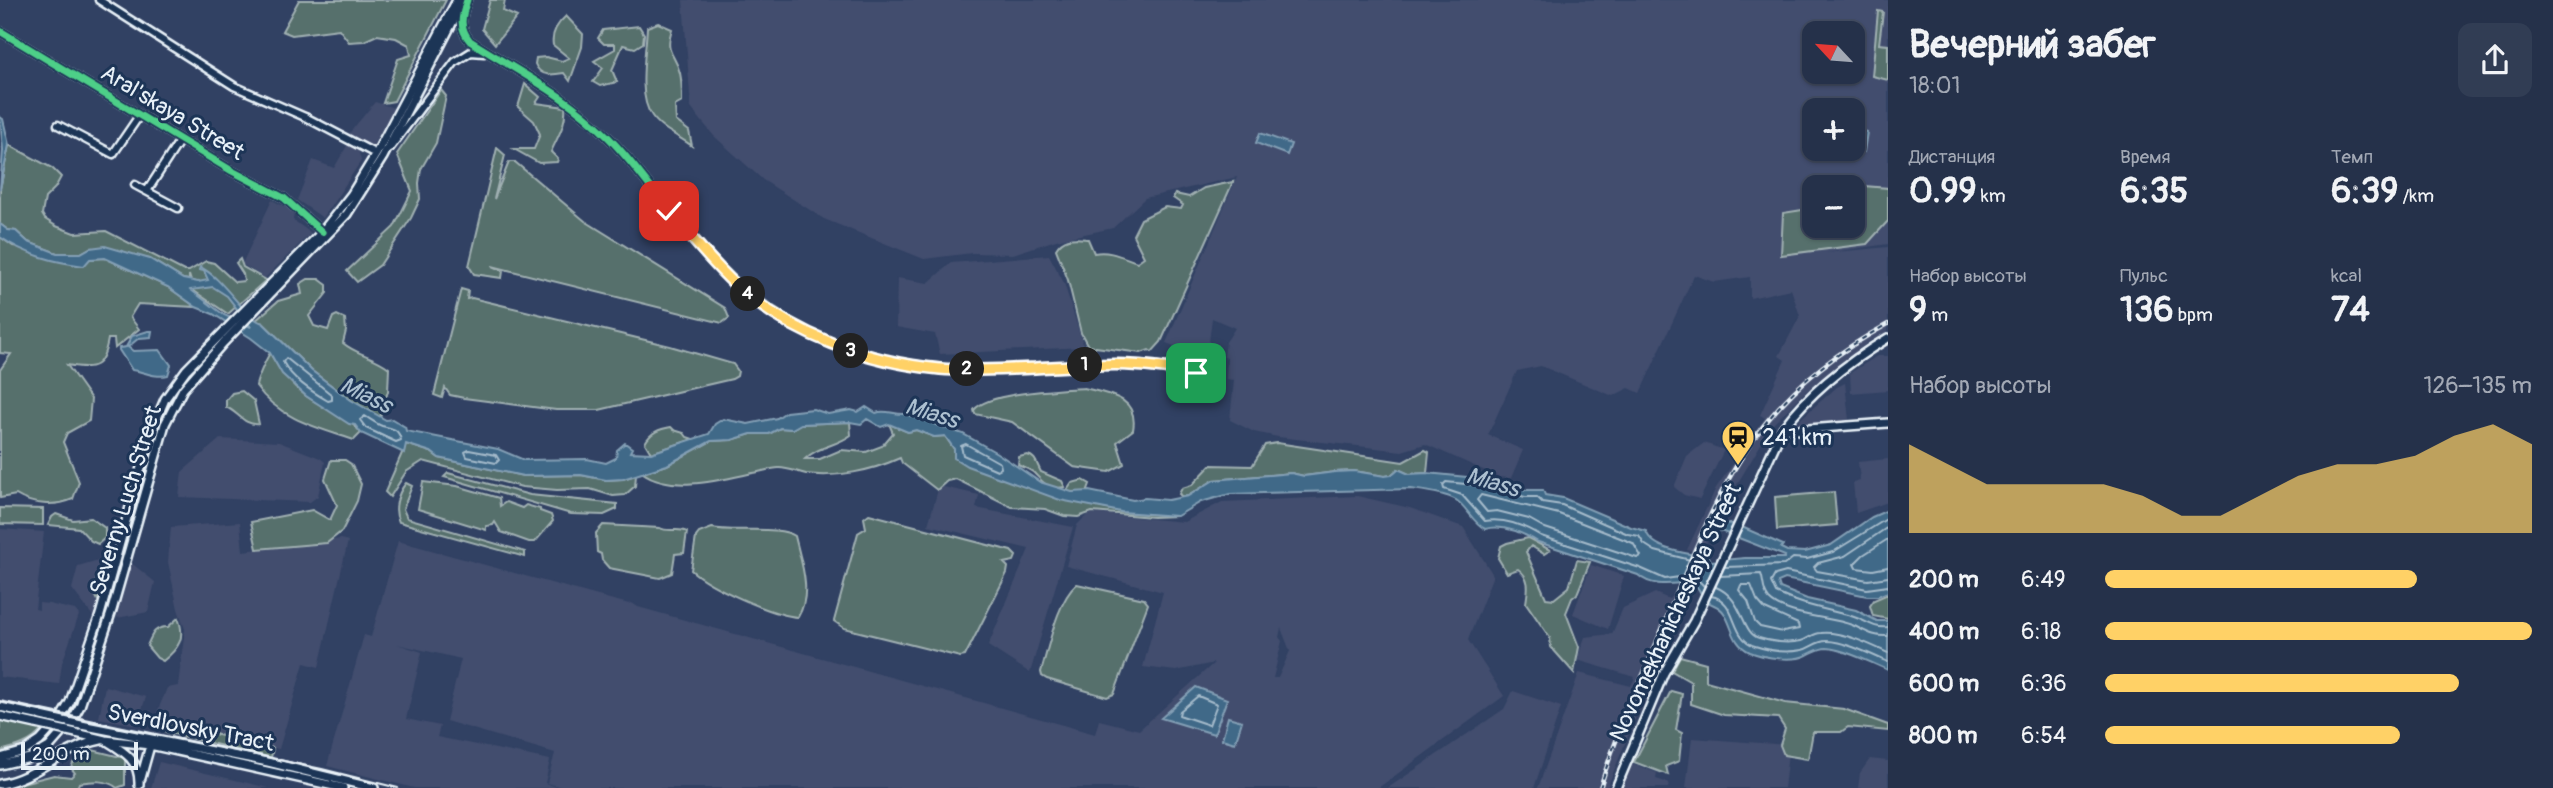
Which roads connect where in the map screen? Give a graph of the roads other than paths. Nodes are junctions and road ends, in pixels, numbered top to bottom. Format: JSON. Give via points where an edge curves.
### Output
{"nodes":[{"id":1,"x":99,"y":0,"type":"edge"},
{"id":2,"x":457,"y":0,"type":"edge"},
{"id":3,"x":466,"y":0,"type":"edge"},
{"id":4,"x":0,"y":31,"type":"edge"},
{"id":5,"x":489,"y":53,"type":"junction"},
{"id":6,"x":139,"y":116,"type":"junction"},
{"id":7,"x":58,"y":125,"type":"dead end"},
{"id":8,"x":180,"y":140,"type":"junction"},
{"id":9,"x":379,"y":156,"type":"junction"},
{"id":10,"x":135,"y":185,"type":"dead end"},
{"id":11,"x":147,"y":191,"type":"junction"},
{"id":12,"x":177,"y":208,"type":"dead end"},
{"id":13,"x":322,"y":232,"type":"junction"},
{"id":14,"x":260,"y":300,"type":"junction"},
{"id":15,"x":1888,"y":338,"type":"edge"},
{"id":16,"x":220,"y":340,"type":"junction"},
{"id":17,"x":1166,"y":368,"type":"junction"},
{"id":18,"x":1888,"y":423,"type":"edge"},
{"id":19,"x":1783,"y":428,"type":"junction"},
{"id":20,"x":0,"y":707,"type":"edge"},
{"id":21,"x":0,"y":716,"type":"edge"},
{"id":22,"x":105,"y":740,"type":"junction"},
{"id":23,"x":151,"y":742,"type":"junction"},
{"id":24,"x":0,"y":758,"type":"edge"},
{"id":25,"x":0,"y":765,"type":"edge"},
{"id":26,"x":0,"y":784,"type":"edge"},
{"id":27,"x":138,"y":786,"type":"edge"},
{"id":28,"x":343,"y":788,"type":"edge"},
{"id":29,"x":374,"y":788,"type":"edge"},
{"id":30,"x":1616,"y":788,"type":"edge"}],
"edges":[{"from":1,"to":9,"type":"street","via":[[234,86]]},
{"from":2,"to":9,"type":"main road","name":"Severny Luch Street"},
{"from":3,"to":5,"type":"street","via":[[461,20],[464,34]]},
{"from":3,"to":9,"type":"main road","name":"Severny Luch Street"},
{"from":4,"to":6,"type":"street","name":"Aral'skaya Street"},
{"from":5,"to":9,"type":"street","via":[[471,52],[455,62]]},
{"from":5,"to":17,"type":"street","via":[[564,98],[609,137],[704,253],[738,287],[828,341],[886,360],[941,369]]},
{"from":6,"to":7,"type":"street","via":[[113,154]]},
{"from":6,"to":8,"type":"street","name":"Aral'skaya Street"},
{"from":8,"to":11,"type":"street"},
{"from":8,"to":13,"type":"street","name":"Aral'skaya Street","via":[[284,198]]},
{"from":9,"to":13,"type":"main road","name":"Severny Luch Street"},
{"from":9,"to":14,"type":"main road","name":"Severny Luch Street","via":[[340,223]]},
{"from":10,"to":11,"type":"street"},
{"from":11,"to":12,"type":"street"},
{"from":13,"to":14,"type":"main road","name":"Severny Luch Street"},
{"from":14,"to":16,"type":"main road","name":"Severny Luch Street"},
{"from":15,"to":19,"type":"main road","name":"Novomekhanicheskaya Street","via":[[1827,383]]},
{"from":16,"to":24,"type":"main road","name":"Severny Luch Street","via":[[186,370],[165,399],[150,435],[78,681],[61,719],[25,751]]},
{"from":16,"to":25,"type":"main road","name":"Severny Luch Street","via":[[183,389],[165,424],[89,685],[71,722],[49,747],[30,758]]},
{"from":17,"to":17,"type":"street","via":[[1186,364],[1207,372],[1198,376]]},
{"from":18,"to":19,"type":"main road"},
{"from":19,"to":30,"type":"main road","name":"Novomekhanicheskaya Street","via":[[1694,621],[1661,681]]},
{"from":20,"to":23,"type":"main road","name":"Sverdlovsky Tract","bridge":true},
{"from":21,"to":22,"type":"main road","name":"Sverdlovsky Tract","bridge":true},
{"from":22,"to":23,"type":"main road","name":"Sverdlovsky Tract"},
{"from":22,"to":26,"type":"main road","name":"Sverdlovsky Tract","via":[[78,746],[33,772]]},
{"from":22,"to":27,"type":"main road","via":[[133,760]]},
{"from":23,"to":27,"type":"main road"},
{"from":23,"to":28,"type":"main road","name":"Sverdlovsky Tract"},
{"from":23,"to":29,"type":"main road","name":"Sverdlovsky Tract","via":[[268,762]]}]}
